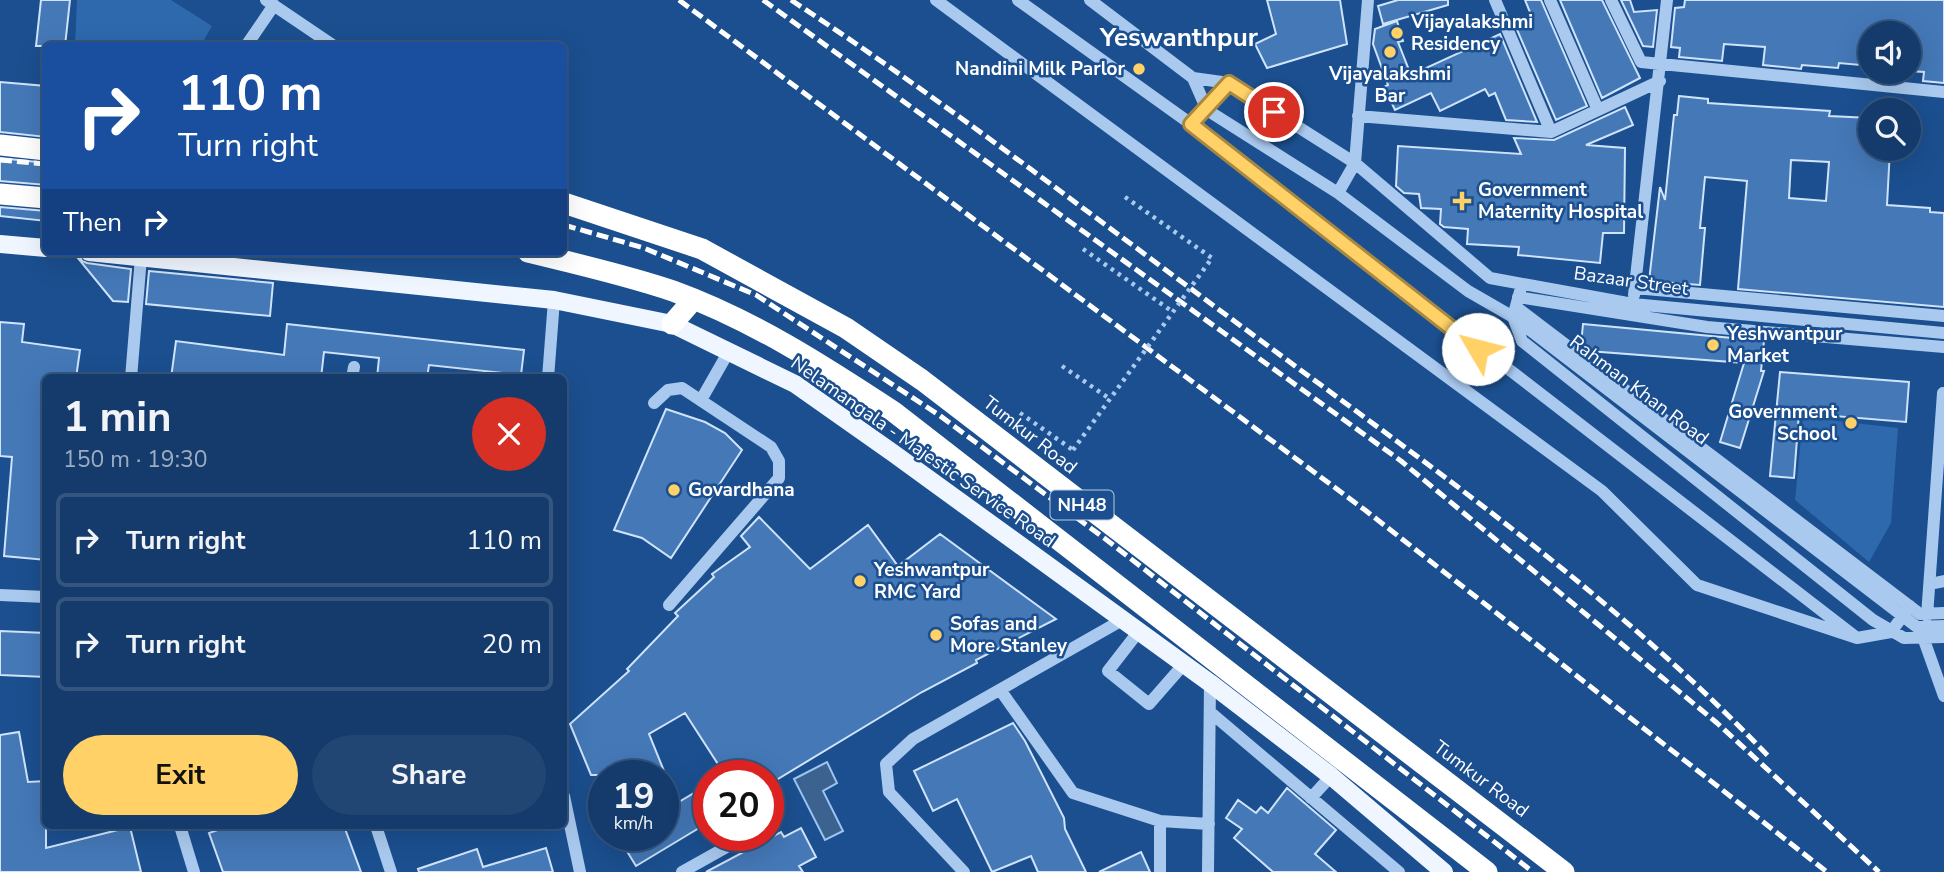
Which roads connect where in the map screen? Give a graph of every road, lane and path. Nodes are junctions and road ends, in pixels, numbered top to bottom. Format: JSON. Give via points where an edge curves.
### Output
{"nodes":[{"id":1,"x":936,"y":0,"type":"edge"},
{"id":2,"x":1018,"y":0,"type":"edge"},
{"id":3,"x":1368,"y":0,"type":"edge"},
{"id":4,"x":1495,"y":0,"type":"edge"},
{"id":5,"x":1550,"y":0,"type":"edge"},
{"id":6,"x":1611,"y":0,"type":"edge"},
{"id":7,"x":1667,"y":0,"type":"edge"},
{"id":8,"x":1093,"y":1,"type":"edge"},
{"id":9,"x":270,"y":2,"type":"edge"},
{"id":10,"x":248,"y":42,"type":"edge"},
{"id":11,"x":328,"y":42,"type":"edge"},
{"id":12,"x":1662,"y":63,"type":"junction"},
{"id":13,"x":1193,"y":78,"type":"junction"},
{"id":14,"x":1660,"y":81,"type":"junction"},
{"id":15,"x":1229,"y":83,"type":"junction"},
{"id":16,"x":1944,"y":92,"type":"edge"},
{"id":17,"x":1208,"y":110,"type":"junction"},
{"id":18,"x":1598,"y":110,"type":"junction"},
{"id":19,"x":1358,"y":116,"type":"junction"},
{"id":20,"x":1191,"y":124,"type":"junction"},
{"id":21,"x":1551,"y":132,"type":"junction"},
{"id":22,"x":0,"y":145,"type":"edge"},
{"id":23,"x":42,"y":150,"type":"edge"},
{"id":24,"x":1354,"y":163,"type":"junction"},
{"id":25,"x":1338,"y":193,"type":"junction"},
{"id":26,"x":0,"y":194,"type":"edge"},
{"id":27,"x":1125,"y":197,"type":"dead end"},
{"id":28,"x":42,"y":198,"type":"edge"},
{"id":29,"x":567,"y":204,"type":"edge"},
{"id":30,"x":0,"y":244,"type":"edge"},
{"id":31,"x":42,"y":248,"type":"edge"},
{"id":32,"x":1083,"y":249,"type":"dead end"},
{"id":33,"x":131,"y":256,"type":"edge"},
{"id":34,"x":544,"y":256,"type":"edge"},
{"id":35,"x":141,"y":257,"type":"junction"},
{"id":36,"x":1522,"y":284,"type":"junction"},
{"id":37,"x":1635,"y":288,"type":"junction"},
{"id":38,"x":555,"y":300,"type":"junction"},
{"id":39,"x":693,"y":300,"type":"junction"},
{"id":40,"x":1633,"y":304,"type":"junction"},
{"id":41,"x":1520,"y":307,"type":"junction"},
{"id":42,"x":1172,"y":312,"type":"junction"},
{"id":43,"x":1944,"y":316,"type":"edge"},
{"id":44,"x":672,"y":324,"type":"junction"},
{"id":45,"x":1944,"y":333,"type":"edge"},
{"id":46,"x":1944,"y":346,"type":"edge"},
{"id":47,"x":729,"y":351,"type":"junction"},
{"id":48,"x":1062,"y":366,"type":"dead end"},
{"id":49,"x":131,"y":374,"type":"edge"},
{"id":50,"x":548,"y":374,"type":"edge"},
{"id":51,"x":1943,"y":393,"type":"edge"},
{"id":52,"x":1110,"y":399,"type":"junction"},
{"id":53,"x":701,"y":400,"type":"junction"},
{"id":54,"x":654,"y":403,"type":"dead end"},
{"id":55,"x":1020,"y":413,"type":"dead end"},
{"id":56,"x":1944,"y":581,"type":"edge"},
{"id":57,"x":1930,"y":584,"type":"junction"},
{"id":58,"x":0,"y":595,"type":"edge"},
{"id":59,"x":42,"y":597,"type":"edge"},
{"id":60,"x":669,"y":605,"type":"dead end"},
{"id":61,"x":1906,"y":611,"type":"junction"},
{"id":62,"x":1944,"y":613,"type":"edge"},
{"id":63,"x":1124,"y":619,"type":"junction"},
{"id":64,"x":1944,"y":626,"type":"edge"},
{"id":65,"x":1921,"y":630,"type":"junction"},
{"id":66,"x":1139,"y":631,"type":"junction"},
{"id":67,"x":1891,"y":632,"type":"junction"},
{"id":68,"x":1944,"y":637,"type":"edge"},
{"id":69,"x":1857,"y":638,"type":"junction"},
{"id":70,"x":1184,"y":664,"type":"junction"},
{"id":71,"x":1210,"y":683,"type":"junction"},
{"id":72,"x":1000,"y":691,"type":"junction"},
{"id":73,"x":1944,"y":696,"type":"edge"},
{"id":74,"x":1210,"y":712,"type":"junction"},
{"id":75,"x":1331,"y":776,"type":"junction"},
{"id":76,"x":1311,"y":798,"type":"junction"},
{"id":77,"x":567,"y":810,"type":"edge"},
{"id":78,"x":1160,"y":821,"type":"junction"},
{"id":79,"x":1209,"y":824,"type":"junction"},
{"id":80,"x":181,"y":829,"type":"edge"},
{"id":81,"x":377,"y":829,"type":"edge"},
{"id":82,"x":1454,"y":847,"type":"junction"},
{"id":83,"x":719,"y":851,"type":"edge"},
{"id":84,"x":1437,"y":870,"type":"edge"},
{"id":85,"x":194,"y":872,"type":"edge"},
{"id":86,"x":391,"y":872,"type":"edge"},
{"id":87,"x":580,"y":872,"type":"edge"},
{"id":88,"x":682,"y":872,"type":"edge"},
{"id":89,"x":964,"y":872,"type":"edge"},
{"id":90,"x":1160,"y":872,"type":"edge"},
{"id":91,"x":1208,"y":872,"type":"edge"},
{"id":92,"x":1399,"y":872,"type":"edge"},
{"id":93,"x":1487,"y":872,"type":"edge"},
{"id":94,"x":1564,"y":872,"type":"edge"}],
"edges":[{"from":1,"to":69,"type":"street","via":[[1602,491],[1697,585]]},
{"from":2,"to":20,"type":"street"},
{"from":3,"to":19,"type":"street"},
{"from":4,"to":21,"type":"street"},
{"from":5,"to":18,"type":"street"},
{"from":6,"to":12,"type":"street","via":[[1641,62]]},
{"from":7,"to":12,"type":"street"},
{"from":8,"to":13,"type":"street"},
{"from":9,"to":10,"type":"street"},
{"from":9,"to":11,"type":"street"},
{"from":12,"to":14,"type":"street"},
{"from":12,"to":16,"type":"street"},
{"from":13,"to":15,"type":"street"},
{"from":13,"to":17,"type":"street"},
{"from":14,"to":18,"type":"street"},
{"from":14,"to":37,"type":"street"},
{"from":15,"to":17,"type":"street"},
{"from":15,"to":24,"type":"street","name":"Bazaar Street"},
{"from":17,"to":20,"type":"street"},
{"from":17,"to":25,"type":"street","name":"Rahman Khan Road"},
{"from":18,"to":21,"type":"street"},
{"from":19,"to":21,"type":"street"},
{"from":19,"to":24,"type":"street"},
{"from":20,"to":69,"type":"street"},
{"from":22,"to":23,"type":"highway"},
{"from":24,"to":25,"type":"street"},
{"from":24,"to":36,"type":"street","name":"Bazaar Street","via":[[1490,278]]},
{"from":25,"to":41,"type":"street","name":"Rahman Khan Road","via":[[1468,291]]},
{"from":26,"to":28,"type":"highway"},
{"from":27,"to":42,"type":"path","bridge":true,"via":[[1212,258]]},
{"from":29,"to":94,"type":"highway","name":"Tumkur Road","number":"NH48","via":[[702,249],[846,328],[922,380]]},
{"from":30,"to":31,"type":"main road"},
{"from":32,"to":42,"type":"path"},
{"from":33,"to":35,"type":"main road","name":"Nelamangala - Majestic Service Road"},
{"from":34,"to":39,"type":"highway","number":"NH48"},
{"from":35,"to":38,"type":"main road","name":"Nelamangala - Majestic Service Road"},
{"from":35,"to":49,"type":"street"},
{"from":36,"to":40,"type":"street","name":"Bazaar Street"},
{"from":36,"to":41,"type":"street"},
{"from":37,"to":40,"type":"street"},
{"from":37,"to":43,"type":"street"},
{"from":38,"to":44,"type":"main road","name":"Nelamangala - Majestic Service Road"},
{"from":38,"to":50,"type":"street"},
{"from":39,"to":44,"type":"highway"},
{"from":39,"to":82,"type":"highway","number":"NH48","via":[[810,357],[894,412]]},
{"from":40,"to":45,"type":"street","name":"Bazaar Street"},
{"from":41,"to":46,"type":"street"},
{"from":41,"to":61,"type":"street","name":"Rahman Khan Road"},
{"from":41,"to":67,"type":"street","via":[[1522,341]]},
{"from":42,"to":52,"type":"path","bridge":true},
{"from":44,"to":47,"type":"main road","name":"Nelamangala - Majestic Service Road"},
{"from":47,"to":53,"type":"street"},
{"from":47,"to":63,"type":"main road","name":"Nelamangala - Majestic Service Road","via":[[795,384]]},
{"from":48,"to":52,"type":"path"},
{"from":51,"to":57,"type":"street"},
{"from":52,"to":55,"type":"path","bridge":true,"via":[[1073,450]]},
{"from":53,"to":54,"type":"street","via":[[682,388],[668,390]]},
{"from":53,"to":60,"type":"street","via":[[771,447],[779,461],[779,478]]},
{"from":56,"to":57,"type":"street"},
{"from":57,"to":65,"type":"street"},
{"from":58,"to":59,"type":"street"},
{"from":61,"to":65,"type":"street","name":"Rahman Khan Road"},
{"from":61,"to":67,"type":"street"},
{"from":62,"to":65,"type":"street"},
{"from":63,"to":66,"type":"main road","name":"Nelamangala - Majestic Service Road"},
{"from":63,"to":72,"type":"street"},
{"from":64,"to":65,"type":"street"},
{"from":65,"to":67,"type":"street"},
{"from":65,"to":68,"type":"street"},
{"from":65,"to":73,"type":"street"},
{"from":66,"to":70,"type":"main road","name":"Nelamangala - Majestic Service Road"},
{"from":66,"to":70,"type":"street","via":[[1108,671],[1149,704]]},
{"from":67,"to":69,"type":"street"},
{"from":70,"to":71,"type":"main road","name":"Nelamangala - Majestic Service Road"},
{"from":71,"to":74,"type":"street"},
{"from":71,"to":75,"type":"main road","name":"Nelamangala - Majestic Service Road"},
{"from":72,"to":78,"type":"street","via":[[1073,793]]},
{"from":72,"to":89,"type":"street","via":[[913,739],[886,764],[889,792]]},
{"from":74,"to":76,"type":"street"},
{"from":74,"to":79,"type":"street"},
{"from":75,"to":76,"type":"street"},
{"from":75,"to":84,"type":"main road","name":"Nelamangala - Majestic Service Road"},
{"from":76,"to":92,"type":"street"},
{"from":77,"to":87,"type":"street"},
{"from":78,"to":79,"type":"street"},
{"from":78,"to":90,"type":"street"},
{"from":79,"to":91,"type":"street"},
{"from":80,"to":85,"type":"street"},
{"from":81,"to":86,"type":"street"},
{"from":82,"to":84,"type":"street"},
{"from":82,"to":93,"type":"highway","number":"NH48"},
{"from":83,"to":88,"type":"street"}]}
